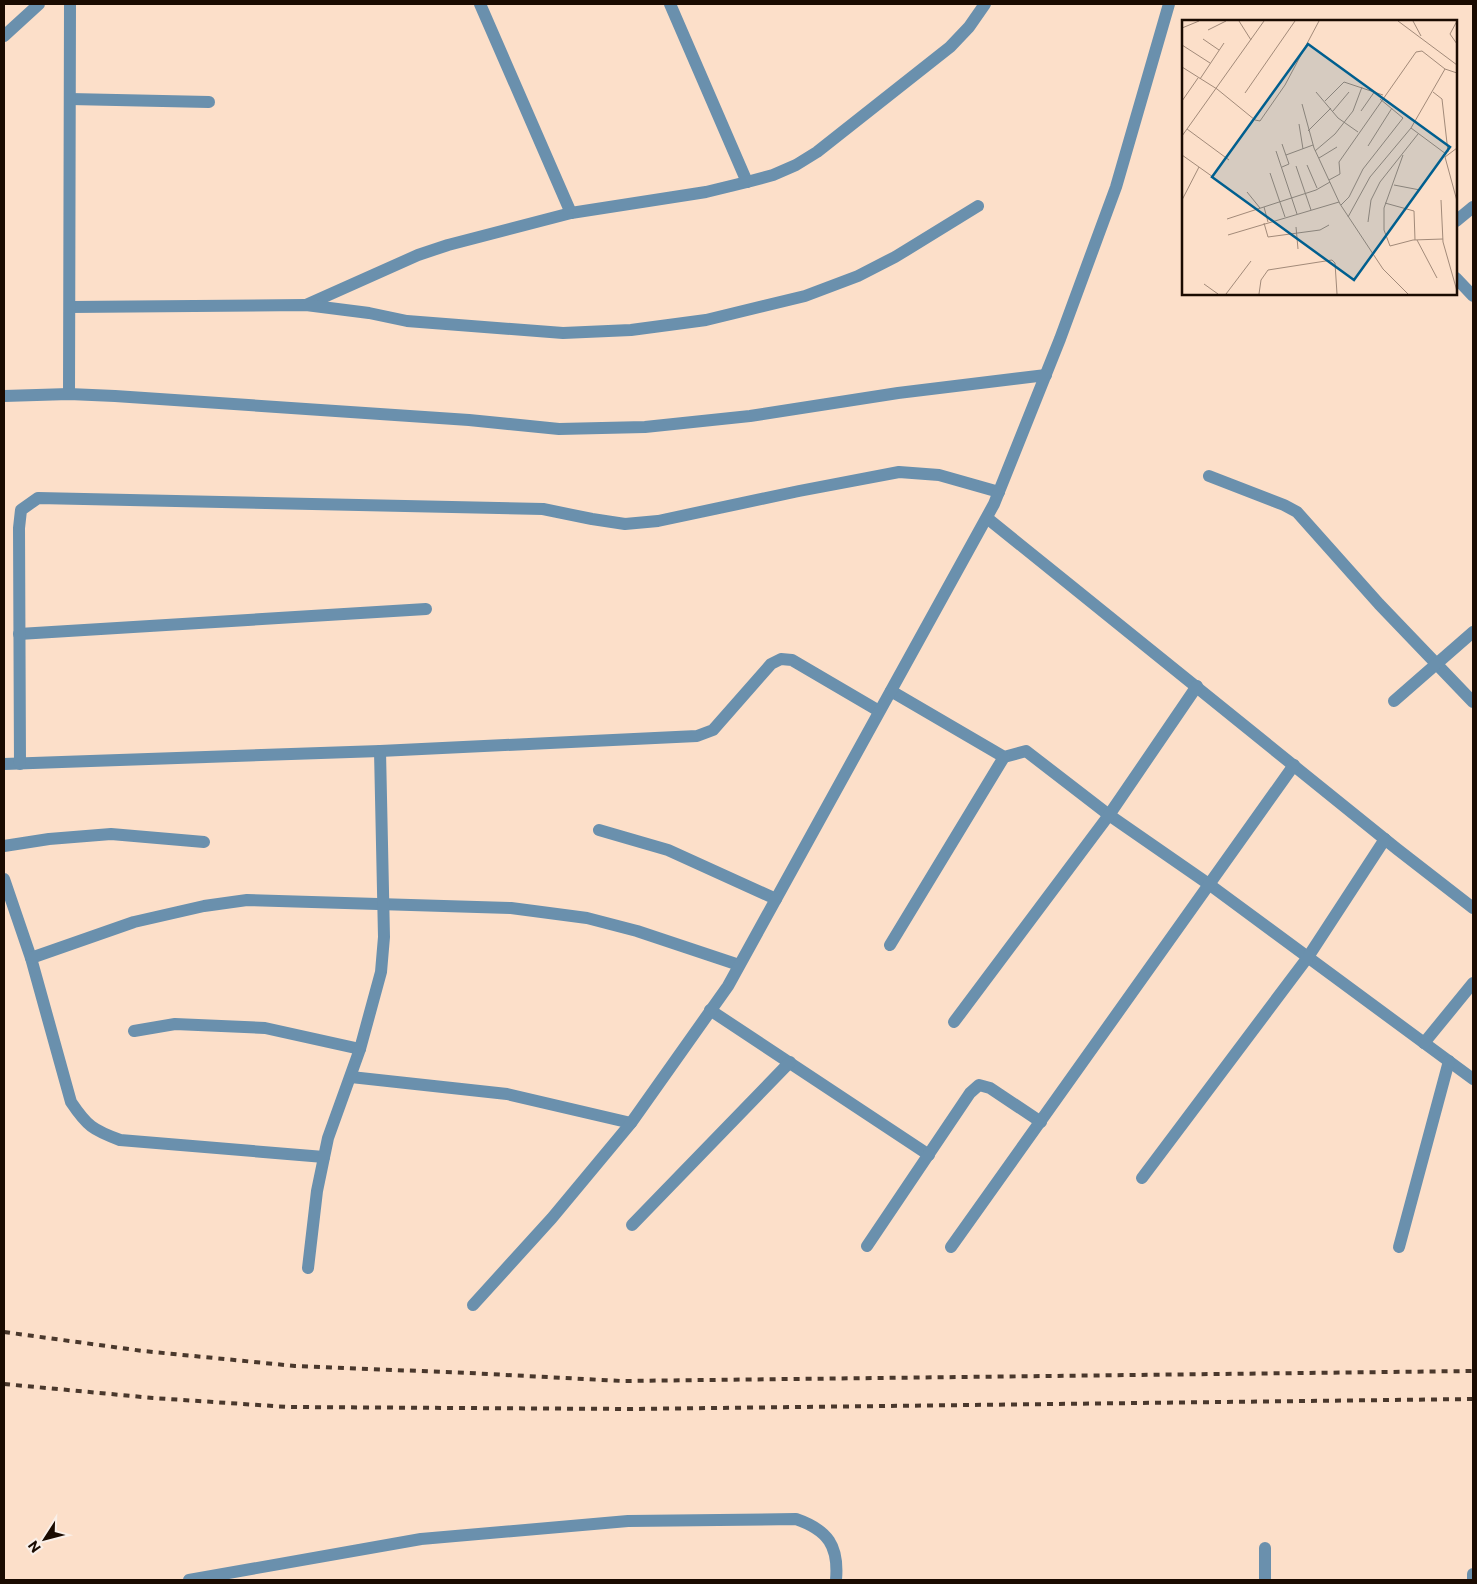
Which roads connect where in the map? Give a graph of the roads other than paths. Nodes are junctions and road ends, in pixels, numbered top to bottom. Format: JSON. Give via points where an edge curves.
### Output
{"nodes":[{"id":1,"x":39,"y":4,"type":"edge"},
{"id":2,"x":70,"y":4,"type":"edge"},
{"id":3,"x":480,"y":4,"type":"edge"},
{"id":4,"x":670,"y":4,"type":"edge"},
{"id":5,"x":984,"y":4,"type":"edge"},
{"id":6,"x":1169,"y":4,"type":"edge"},
{"id":7,"x":4,"y":36,"type":"edge"},
{"id":8,"x":70,"y":99,"type":"junction"},
{"id":9,"x":209,"y":102,"type":"dead end"},
{"id":10,"x":747,"y":182,"type":"junction"},
{"id":11,"x":978,"y":206,"type":"dead end"},
{"id":12,"x":1473,"y":207,"type":"edge"},
{"id":13,"x":570,"y":213,"type":"junction"},
{"id":14,"x":1457,"y":221,"type":"edge"},
{"id":15,"x":1457,"y":279,"type":"edge"},
{"id":16,"x":1473,"y":296,"type":"edge"},
{"id":17,"x":306,"y":305,"type":"junction"},
{"id":18,"x":70,"y":307,"type":"junction"},
{"id":19,"x":1046,"y":375,"type":"junction"},
{"id":20,"x":69,"y":394,"type":"junction"},
{"id":21,"x":4,"y":396,"type":"edge"},
{"id":22,"x":1209,"y":476,"type":"dead end"},
{"id":23,"x":999,"y":492,"type":"junction"},
{"id":24,"x":986,"y":518,"type":"junction"},
{"id":25,"x":426,"y":609,"type":"dead end"},
{"id":26,"x":1473,"y":632,"type":"edge"},
{"id":27,"x":19,"y":634,"type":"junction"},
{"id":28,"x":1437,"y":664,"type":"junction"},
{"id":29,"x":1197,"y":686,"type":"junction"},
{"id":30,"x":891,"y":690,"type":"junction"},
{"id":31,"x":1394,"y":701,"type":"dead end"},
{"id":32,"x":1473,"y":702,"type":"edge"},
{"id":33,"x":879,"y":711,"type":"junction"},
{"id":34,"x":380,"y":751,"type":"junction"},
{"id":35,"x":1004,"y":757,"type":"junction"},
{"id":36,"x":4,"y":764,"type":"edge"},
{"id":37,"x":20,"y":764,"type":"junction"},
{"id":38,"x":1294,"y":765,"type":"junction"},
{"id":39,"x":1109,"y":815,"type":"junction"},
{"id":40,"x":599,"y":830,"type":"dead end"},
{"id":41,"x":1385,"y":839,"type":"junction"},
{"id":42,"x":204,"y":842,"type":"dead end"},
{"id":43,"x":4,"y":846,"type":"edge"},
{"id":44,"x":4,"y":879,"type":"edge"},
{"id":45,"x":1210,"y":885,"type":"junction"},
{"id":46,"x":776,"y":899,"type":"junction"},
{"id":47,"x":383,"y":903,"type":"junction"},
{"id":48,"x":1473,"y":908,"type":"edge"},
{"id":49,"x":890,"y":945,"type":"dead end"},
{"id":50,"x":1308,"y":957,"type":"junction"},
{"id":51,"x":31,"y":958,"type":"junction"},
{"id":52,"x":739,"y":965,"type":"junction"},
{"id":53,"x":1473,"y":982,"type":"edge"},
{"id":54,"x":710,"y":1010,"type":"junction"},
{"id":55,"x":954,"y":1022,"type":"dead end"},
{"id":56,"x":134,"y":1031,"type":"dead end"},
{"id":57,"x":1424,"y":1043,"type":"junction"},
{"id":58,"x":360,"y":1049,"type":"junction"},
{"id":59,"x":1449,"y":1061,"type":"junction"},
{"id":60,"x":790,"y":1062,"type":"junction"},
{"id":61,"x":351,"y":1077,"type":"junction"},
{"id":62,"x":1473,"y":1079,"type":"edge"},
{"id":63,"x":1041,"y":1122,"type":"junction"},
{"id":64,"x":631,"y":1123,"type":"junction"},
{"id":65,"x":929,"y":1154,"type":"junction"},
{"id":66,"x":324,"y":1156,"type":"junction"},
{"id":67,"x":1142,"y":1178,"type":"dead end"},
{"id":68,"x":632,"y":1225,"type":"dead end"},
{"id":69,"x":867,"y":1246,"type":"dead end"},
{"id":70,"x":951,"y":1247,"type":"dead end"},
{"id":71,"x":1398,"y":1247,"type":"dead end"},
{"id":72,"x":308,"y":1268,"type":"dead end"},
{"id":73,"x":473,"y":1305,"type":"dead end"},
{"id":74,"x":1265,"y":1548,"type":"dead end"},
{"id":75,"x":1473,"y":1574,"type":"edge"},
{"id":76,"x":189,"y":1580,"type":"edge"},
{"id":77,"x":836,"y":1580,"type":"edge"},
{"id":78,"x":1265,"y":1580,"type":"edge"},
{"id":79,"x":1473,"y":1580,"type":"edge"}],
"edges":[{"from":1,"to":7,"type":"street"},
{"from":2,"to":8,"type":"street"},
{"from":3,"to":13,"type":"street"},
{"from":4,"to":10,"type":"street"},
{"from":5,"to":10,"type":"street","via":[[950,47],[817,152],[773,175]]},
{"from":6,"to":19,"type":"street","via":[[1116,187]]},
{"from":8,"to":9,"type":"street"},
{"from":8,"to":18,"type":"street"},
{"from":10,"to":13,"type":"street","via":[[706,192]]},
{"from":11,"to":17,"type":"street","via":[[858,276],[805,296],[706,320],[631,330],[563,333],[407,321]]},
{"from":12,"to":14,"type":"street"},
{"from":13,"to":17,"type":"street","via":[[418,255]]},
{"from":15,"to":16,"type":"street"},
{"from":17,"to":18,"type":"street"},
{"from":18,"to":20,"type":"street"},
{"from":19,"to":20,"type":"street","via":[[731,418],[645,427],[559,429],[469,420]]},
{"from":19,"to":23,"type":"street"},
{"from":20,"to":21,"type":"street"},
{"from":22,"to":28,"type":"street","via":[[1296,512]]},
{"from":23,"to":24,"type":"street"},
{"from":23,"to":27,"type":"street","via":[[939,475],[899,472],[658,522],[625,524],[543,509],[38,498],[21,510]]},
{"from":24,"to":29,"type":"street"},
{"from":24,"to":30,"type":"street"},
{"from":25,"to":27,"type":"street"},
{"from":26,"to":28,"type":"street"},
{"from":27,"to":37,"type":"street"},
{"from":28,"to":31,"type":"street"},
{"from":28,"to":32,"type":"street"},
{"from":29,"to":38,"type":"street"},
{"from":29,"to":39,"type":"street"},
{"from":30,"to":33,"type":"street"},
{"from":30,"to":35,"type":"street"},
{"from":33,"to":34,"type":"street","via":[[792,660],[781,659],[771,664],[713,730],[697,736]]},
{"from":33,"to":46,"type":"street"},
{"from":34,"to":37,"type":"street"},
{"from":34,"to":47,"type":"street"},
{"from":35,"to":39,"type":"street","via":[[1026,751]]},
{"from":35,"to":49,"type":"street"},
{"from":36,"to":37,"type":"street"},
{"from":38,"to":41,"type":"street"},
{"from":38,"to":45,"type":"street"},
{"from":39,"to":45,"type":"street"},
{"from":39,"to":55,"type":"street"},
{"from":40,"to":46,"type":"street","via":[[668,850]]},
{"from":41,"to":48,"type":"street"},
{"from":41,"to":50,"type":"street"},
{"from":42,"to":43,"type":"street","via":[[111,834]]},
{"from":44,"to":51,"type":"street"},
{"from":45,"to":50,"type":"street"},
{"from":45,"to":63,"type":"street"},
{"from":46,"to":52,"type":"street"},
{"from":47,"to":51,"type":"street","via":[[247,900],[204,906],[134,922]]},
{"from":47,"to":52,"type":"street","via":[[511,908],[587,918]]},
{"from":47,"to":58,"type":"street","via":[[381,972]]},
{"from":50,"to":57,"type":"street"},
{"from":50,"to":67,"type":"street"},
{"from":51,"to":66,"type":"street","via":[[71,1102],[98,1132],[120,1140]]},
{"from":52,"to":54,"type":"street"},
{"from":53,"to":57,"type":"street"},
{"from":54,"to":60,"type":"street"},
{"from":54,"to":64,"type":"street"},
{"from":56,"to":58,"type":"street","via":[[175,1024],[266,1028]]},
{"from":57,"to":59,"type":"street"},
{"from":58,"to":61,"type":"street"},
{"from":59,"to":62,"type":"street"},
{"from":59,"to":71,"type":"street"},
{"from":60,"to":65,"type":"street"},
{"from":60,"to":68,"type":"street"},
{"from":61,"to":64,"type":"street","via":[[507,1094]]},
{"from":61,"to":66,"type":"street","via":[[334,1119]]},
{"from":63,"to":65,"type":"street","via":[[990,1088],[979,1085],[970,1093]]},
{"from":63,"to":70,"type":"street"},
{"from":64,"to":73,"type":"street","via":[[552,1218]]},
{"from":65,"to":69,"type":"street"},
{"from":66,"to":72,"type":"street"},
{"from":74,"to":78,"type":"street"},
{"from":75,"to":79,"type":"street"},
{"from":76,"to":77,"type":"street","via":[[421,1540],[628,1521],[796,1519],[812,1524],[834,1549]]}]}
